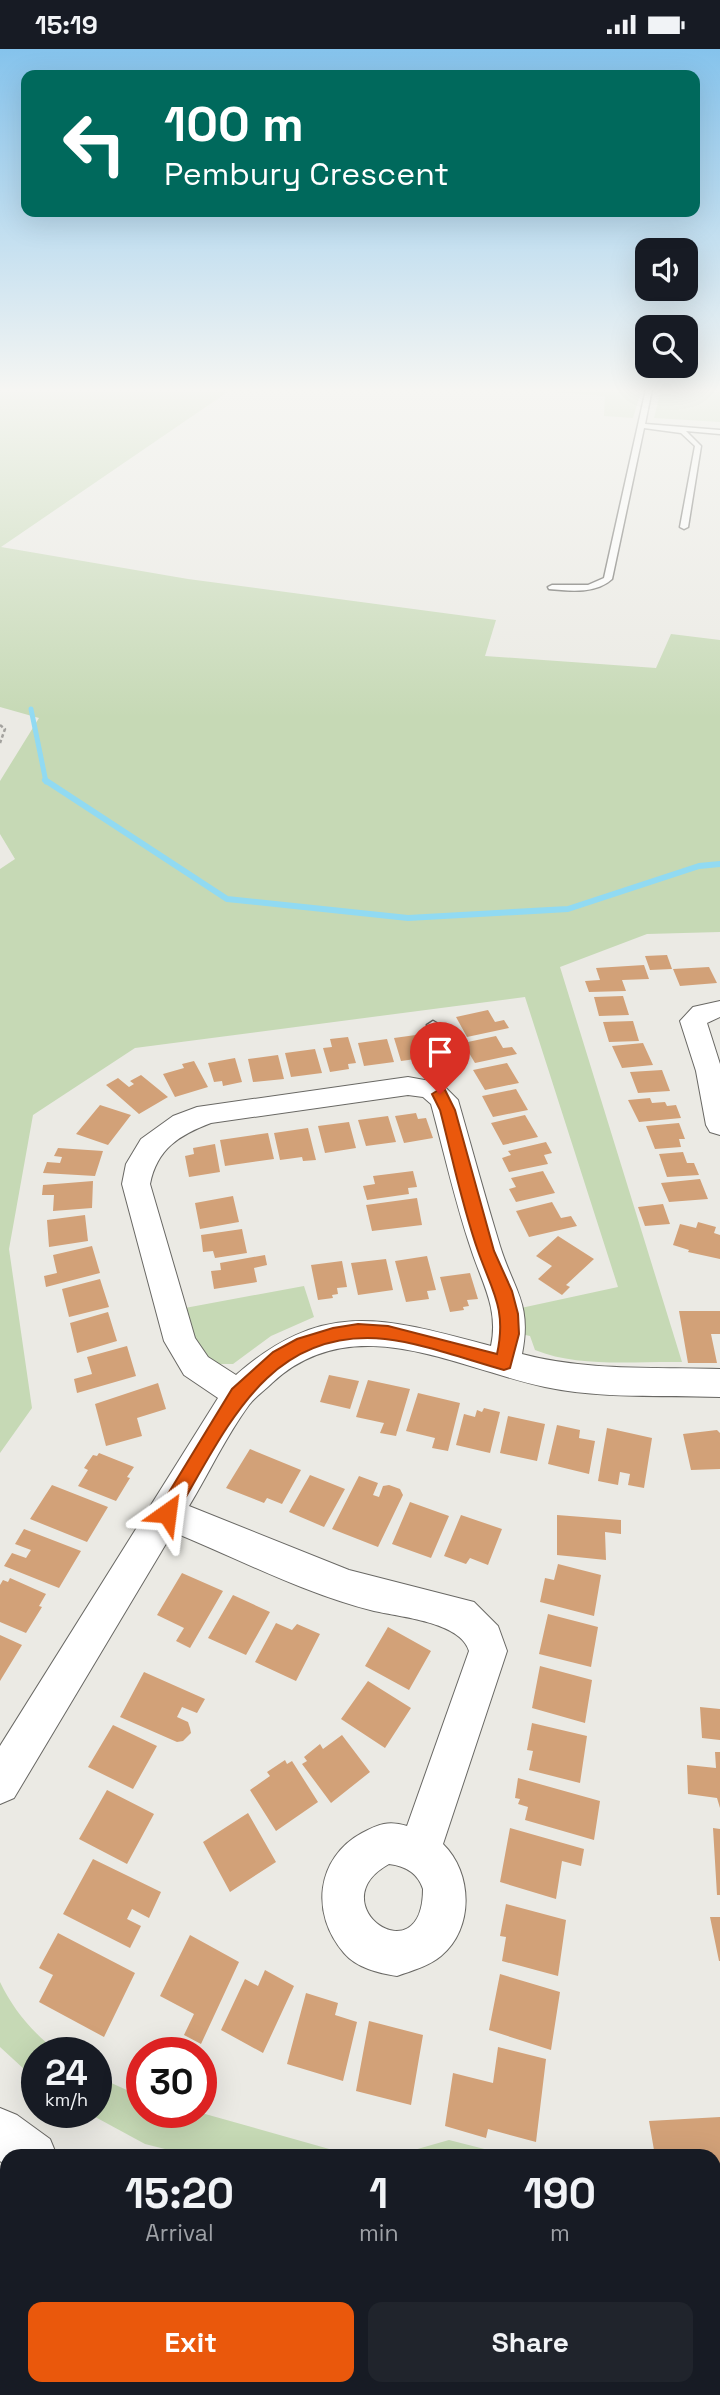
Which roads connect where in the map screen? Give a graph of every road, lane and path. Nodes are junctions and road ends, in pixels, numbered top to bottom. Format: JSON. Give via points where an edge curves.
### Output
{"nodes":[{"id":1,"x":625,"y":498,"type":"edge"},
{"id":2,"x":689,"y":498,"type":"edge"},
{"id":3,"x":684,"y":527,"type":"dead end"},
{"id":4,"x":552,"y":587,"type":"dead end"},
{"id":5,"x":0,"y":725,"type":"edge"},
{"id":6,"x":0,"y":743,"type":"edge"},
{"id":7,"x":720,"y":1009,"type":"edge"},
{"id":8,"x":433,"y":1025,"type":"dead end"},
{"id":9,"x":431,"y":1089,"type":"junction"},
{"id":10,"x":720,"y":1125,"type":"edge"},
{"id":11,"x":504,"y":1363,"type":"junction"},
{"id":12,"x":720,"y":1383,"type":"edge"},
{"id":13,"x":239,"y":1394,"type":"junction"},
{"id":14,"x":167,"y":1513,"type":"junction"},
{"id":15,"x":0,"y":1784,"type":"edge"},
{"id":16,"x":420,"y":1850,"type":"dead end"},
{"id":17,"x":0,"y":2132,"type":"edge"},
{"id":18,"x":23,"y":2149,"type":"edge"}],
"edges":[{"from":1,"to":4,"type":"lane","via":[[608,579],[587,588]]},
{"from":2,"to":3,"type":"lane"},
{"from":5,"to":6,"type":"path","via":[[5,729]]},
{"from":7,"to":10,"type":"street","via":[[702,1013],[693,1021]]},
{"from":8,"to":9,"type":"lane","via":[[447,1061],[440,1081]]},
{"from":9,"to":11,"type":"street","via":[[444,1100],[486,1251],[504,1291],[510,1314]]},
{"from":9,"to":13,"type":"street","via":[[408,1086],[206,1114],[166,1133],[145,1155],[136,1184],[180,1341],[197,1366]]},
{"from":11,"to":12,"type":"street","via":[[554,1375]]},
{"from":11,"to":13,"type":"street","via":[[388,1333],[358,1331],[303,1344],[279,1357]]},
{"from":13,"to":14,"type":"street"},
{"from":14,"to":15,"type":"street"},
{"from":14,"to":16,"type":"street","via":[[347,1587],[461,1614],[478,1629],[488,1651]]},
{"from":17,"to":18,"type":"street"}]}
